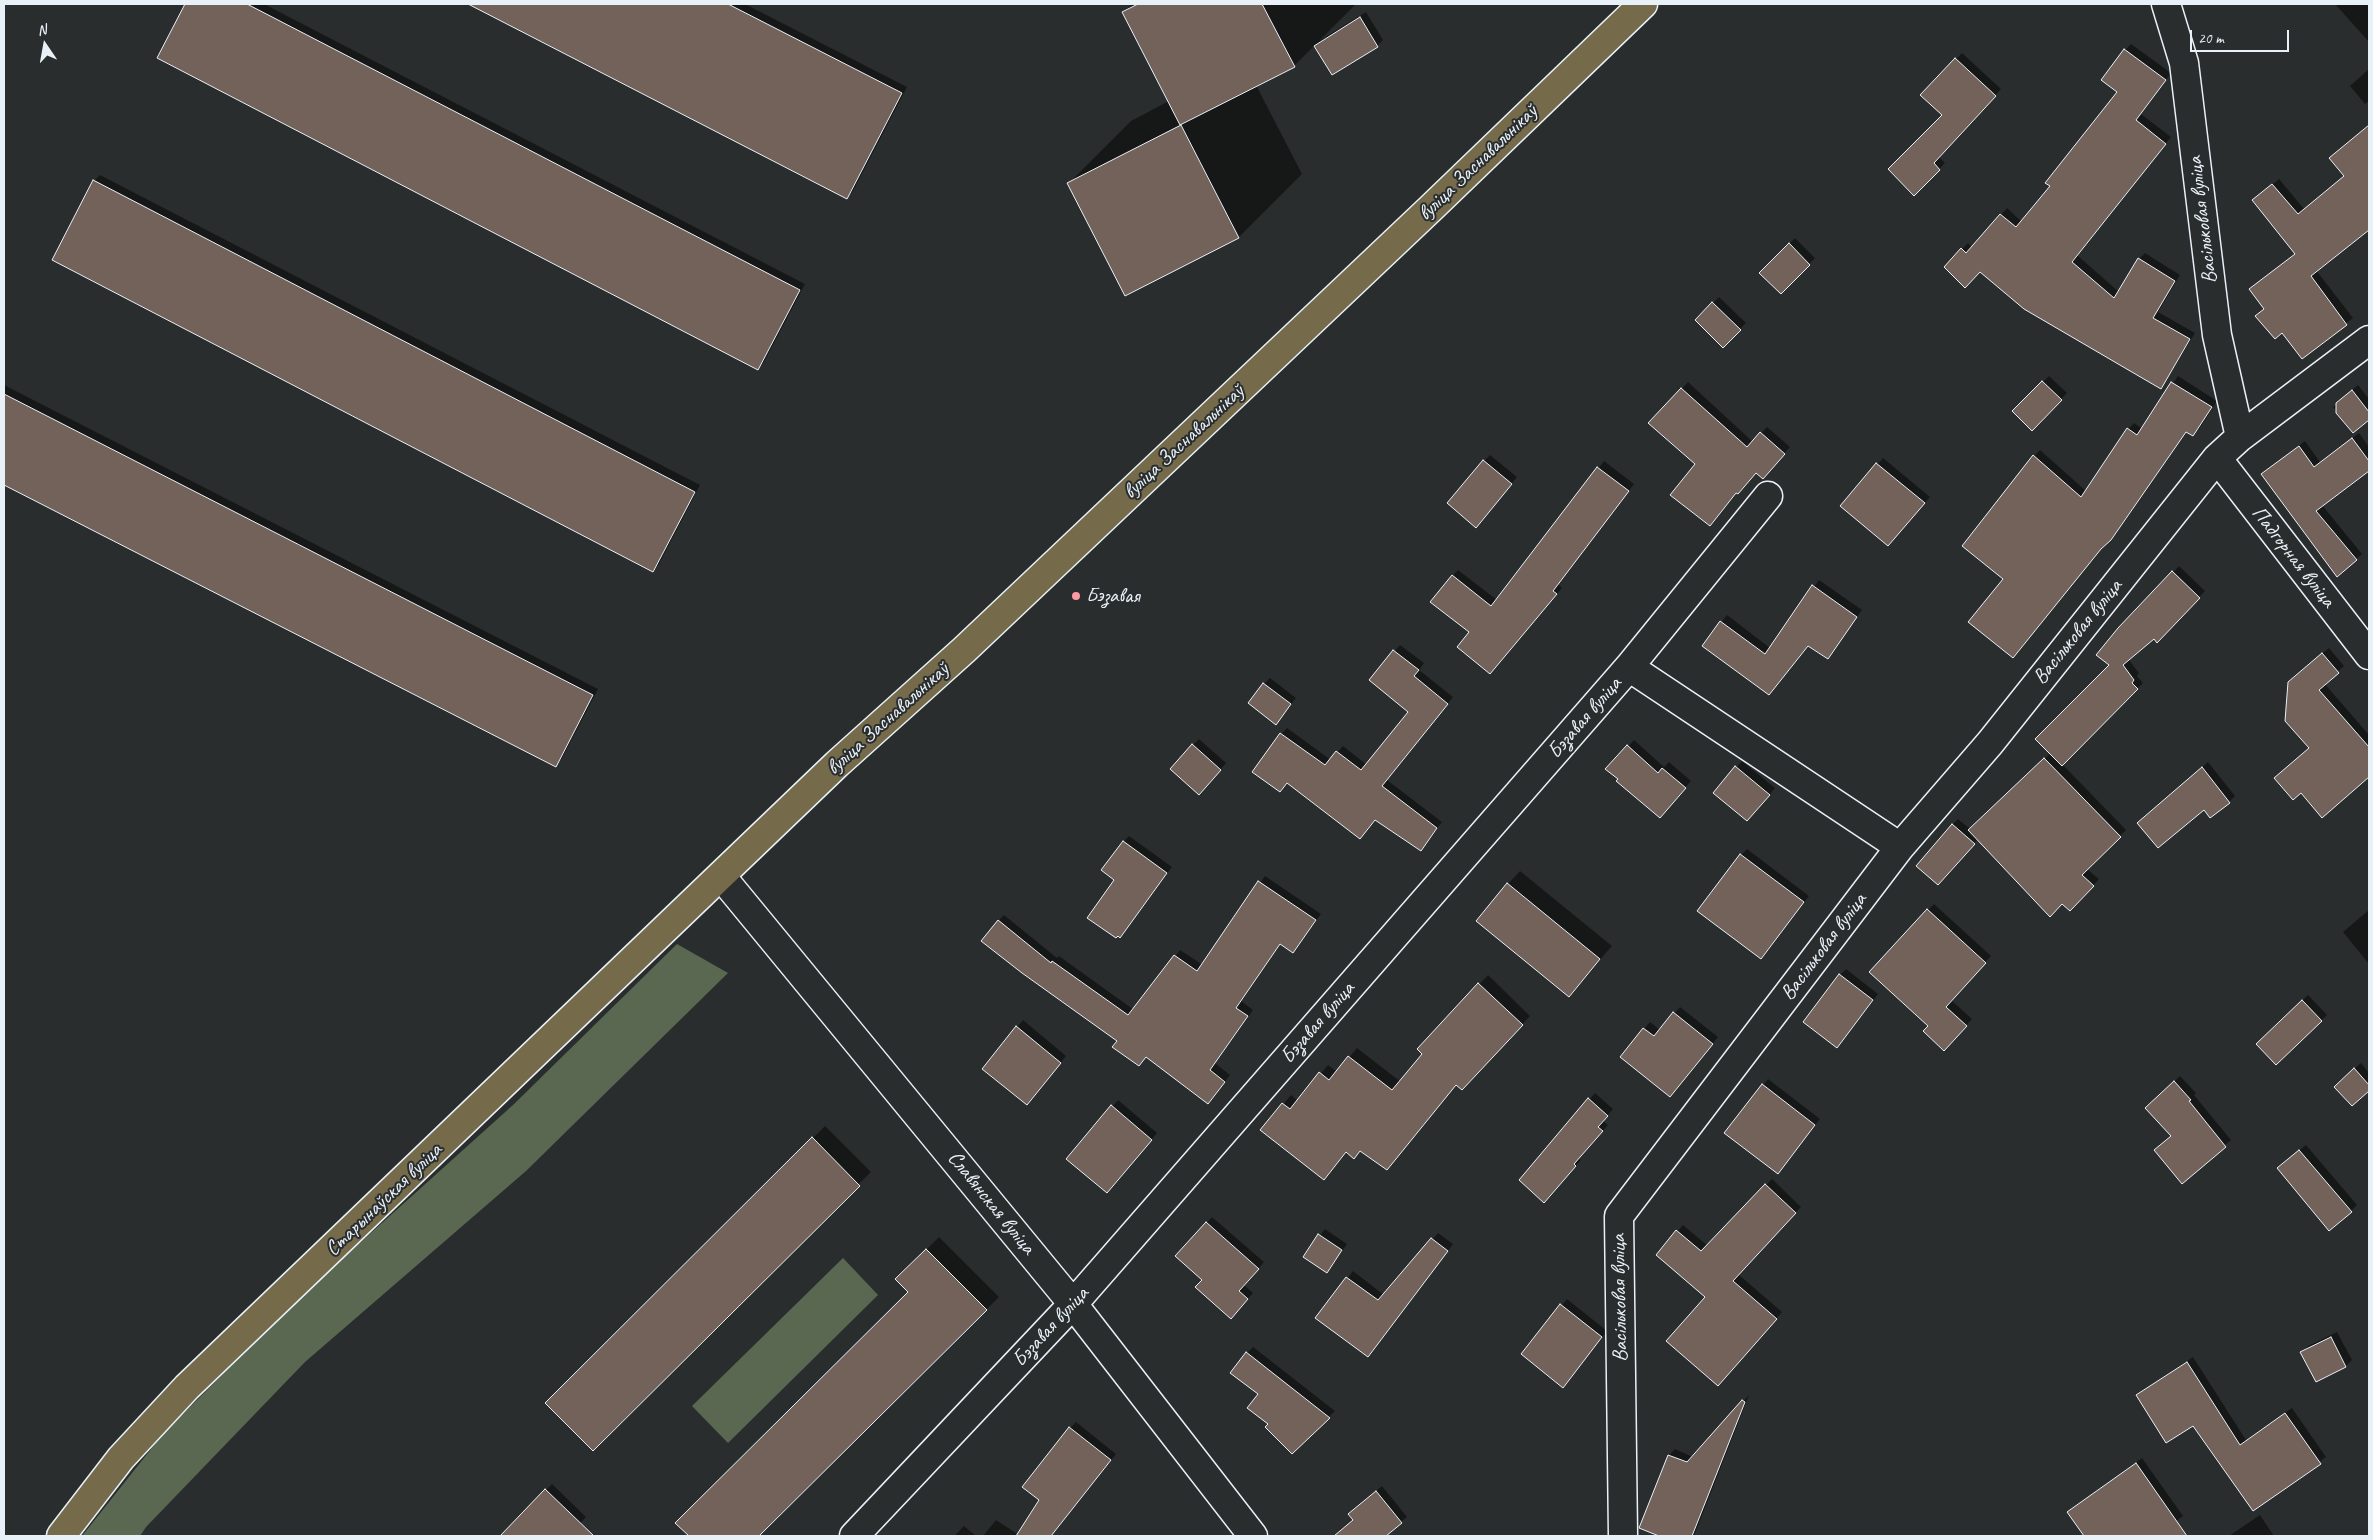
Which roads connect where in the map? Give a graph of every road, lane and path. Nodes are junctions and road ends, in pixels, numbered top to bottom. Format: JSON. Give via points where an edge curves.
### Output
{"nodes":[{"id":1,"x":1643,"y":4,"type":"edge"},
{"id":2,"x":2166,"y":4,"type":"edge"},
{"id":3,"x":2369,"y":340,"type":"edge"},
{"id":4,"x":2240,"y":436,"type":"junction"},
{"id":5,"x":2217,"y":458,"type":"junction"},
{"id":6,"x":1768,"y":496,"type":"dead end"},
{"id":7,"x":2369,"y":655,"type":"edge"},
{"id":8,"x":1629,"y":667,"type":"junction"},
{"id":9,"x":1900,"y":847,"type":"junction"},
{"id":10,"x":721,"y":876,"type":"junction"},
{"id":11,"x":1073,"y":1304,"type":"junction"},
{"id":12,"x":60,"y":1536,"type":"edge"},
{"id":13,"x":854,"y":1536,"type":"edge"},
{"id":14,"x":1252,"y":1536,"type":"edge"},
{"id":15,"x":1623,"y":1536,"type":"edge"}],
"edges":[{"from":1,"to":10,"type":"main road","name":"вуліца Заснавальнікаў","via":[[964,650],[837,764]]},
{"from":2,"to":4,"type":"street","name":"Васільковая вуліца","via":[[2184,63],[2216,335]]},
{"from":3,"to":4,"type":"street","name":"Васільковая вуліца"},
{"from":4,"to":5,"type":"street","name":"Васільковая вуліца"},
{"from":5,"to":7,"type":"street","name":"Падгорная вуліца"},
{"from":5,"to":9,"type":"street","name":"Васільковая вуліца","via":[[1990,743]]},
{"from":6,"to":8,"type":"street","name":"Бэзавая вуліца"},
{"from":8,"to":9,"type":"street"},
{"from":8,"to":11,"type":"street","name":"Бэзавая вуліца"},
{"from":9,"to":15,"type":"street","name":"Васільковая вуліца","via":[[1619,1216]]},
{"from":10,"to":11,"type":"street","name":"Славянская вуліца"},
{"from":10,"to":12,"type":"main road","name":"Старынаўская вуліца","via":[[187,1387],[121,1458]]},
{"from":11,"to":13,"type":"street","name":"Бэзавая вуліца"},
{"from":11,"to":14,"type":"street","name":"Славянская вуліца"}]}
